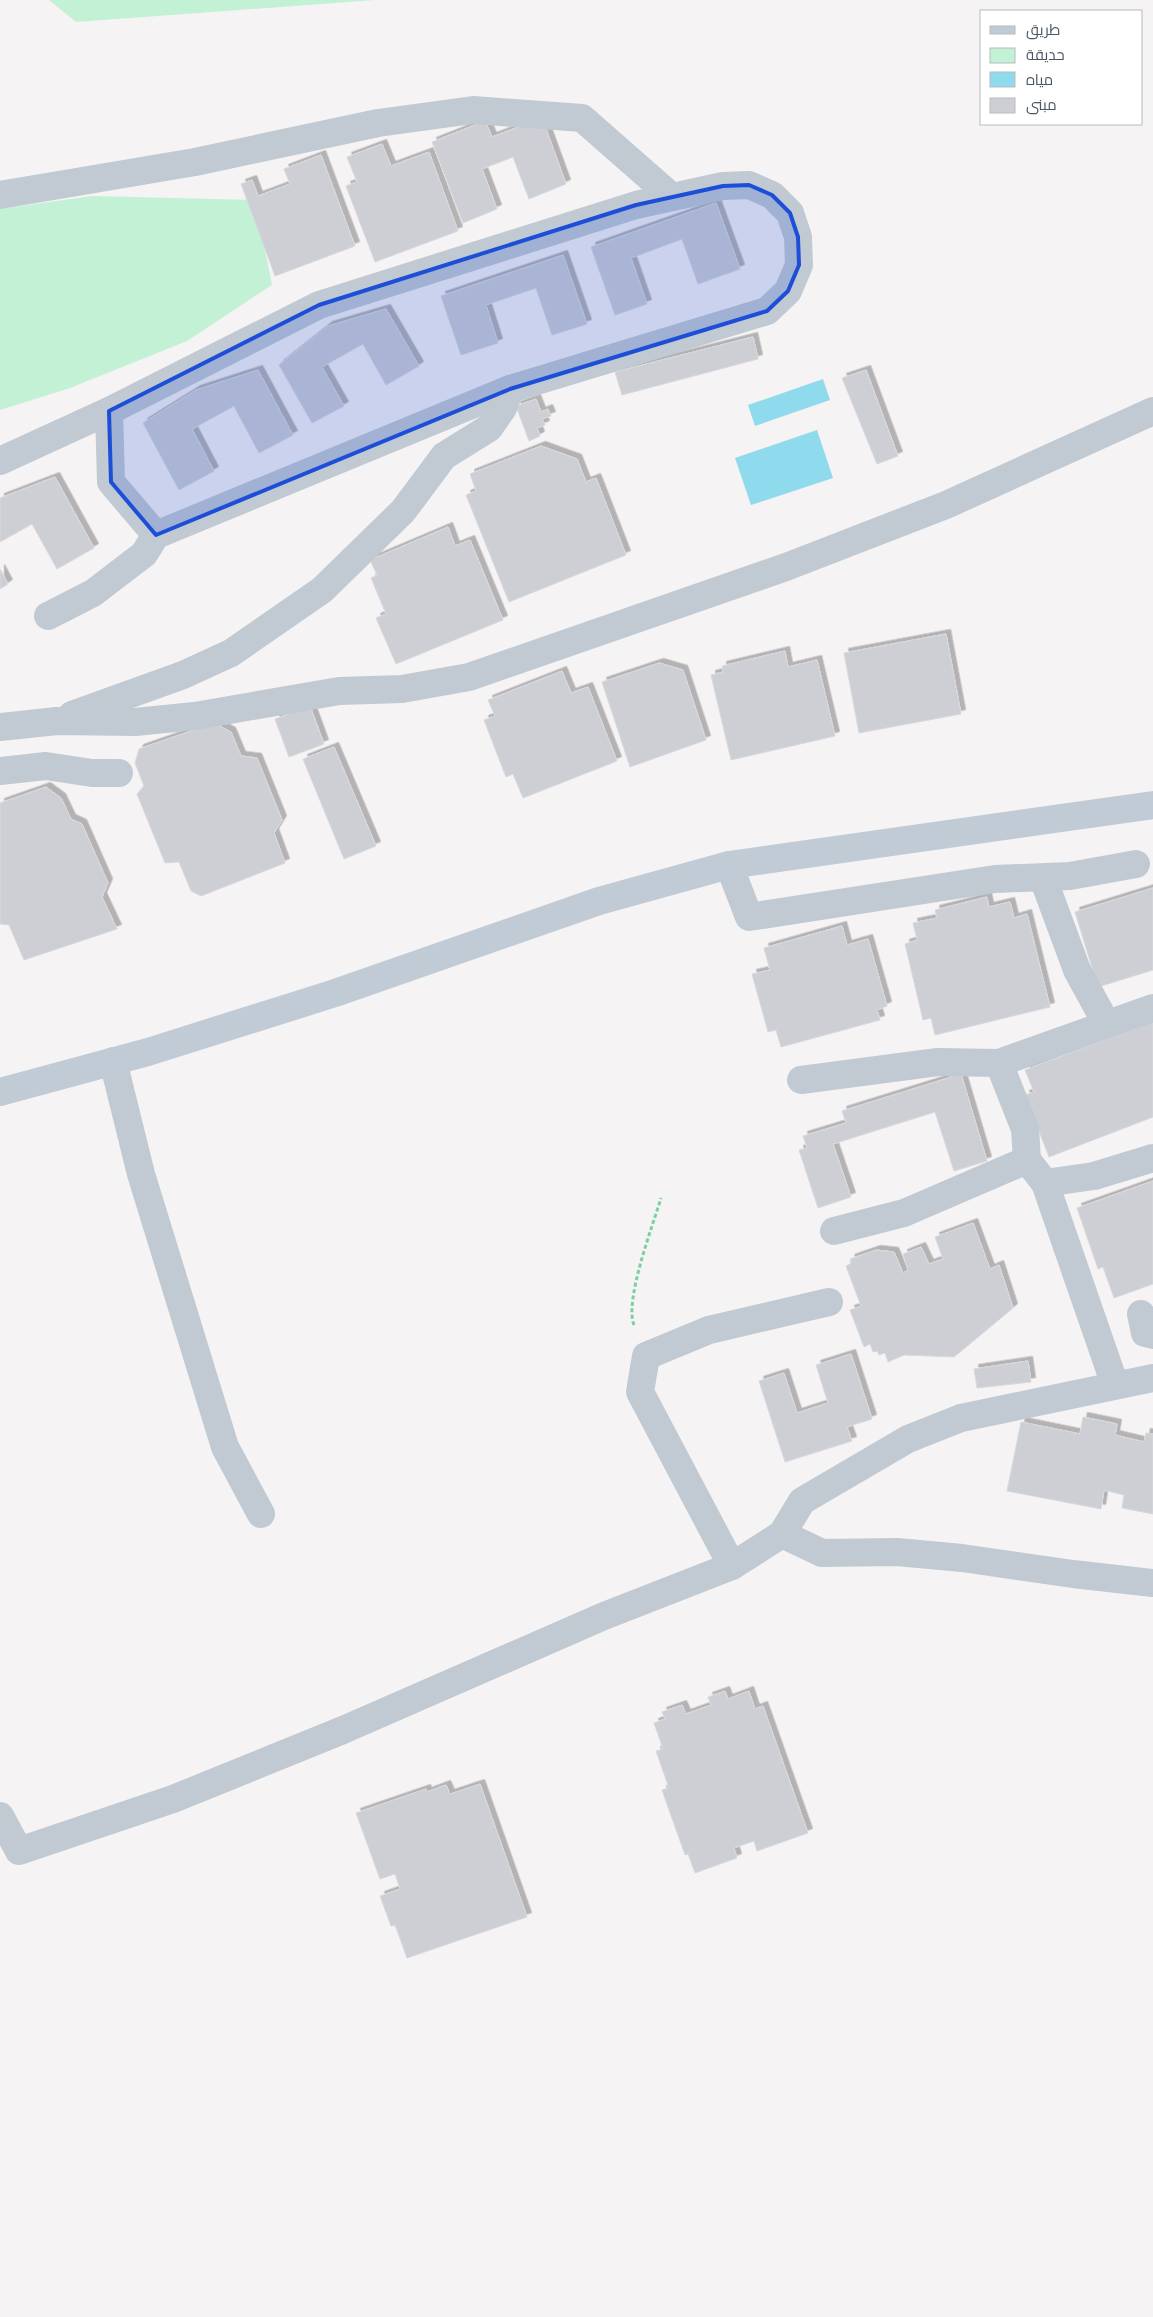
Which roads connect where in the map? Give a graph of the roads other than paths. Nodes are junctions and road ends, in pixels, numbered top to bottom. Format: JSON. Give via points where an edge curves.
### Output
{"nodes":[{"id":1,"x":0,"y":195,"type":"edge"},
{"id":2,"x":672,"y":197,"type":"junction"},
{"id":3,"x":510,"y":389,"type":"junction"},
{"id":4,"x":109,"y":411,"type":"junction"},
{"id":5,"x":1153,"y":411,"type":"edge"},
{"id":6,"x":0,"y":461,"type":"edge"},
{"id":7,"x":156,"y":535,"type":"junction"},
{"id":8,"x":48,"y":616,"type":"dead end"},
{"id":9,"x":57,"y":721,"type":"junction"},
{"id":10,"x":0,"y":727,"type":"edge"},
{"id":11,"x":0,"y":771,"type":"edge"},
{"id":12,"x":119,"y":773,"type":"dead end"},
{"id":13,"x":1153,"y":805,"type":"edge"},
{"id":14,"x":1136,"y":864,"type":"dead end"},
{"id":15,"x":729,"y":865,"type":"junction"},
{"id":16,"x":1043,"y":878,"type":"junction"},
{"id":17,"x":1153,"y":1008,"type":"edge"},
{"id":18,"x":1100,"y":1012,"type":"dead end"},
{"id":19,"x":113,"y":1061,"type":"junction"},
{"id":20,"x":999,"y":1062,"type":"junction"},
{"id":21,"x":801,"y":1080,"type":"dead end"},
{"id":22,"x":0,"y":1092,"type":"edge"},
{"id":23,"x":1153,"y":1158,"type":"edge"},
{"id":24,"x":1027,"y":1160,"type":"junction"},
{"id":25,"x":1045,"y":1183,"type":"junction"},
{"id":26,"x":834,"y":1231,"type":"dead end"},
{"id":27,"x":829,"y":1302,"type":"dead end"},
{"id":28,"x":1153,"y":1378,"type":"edge"},
{"id":29,"x":1115,"y":1385,"type":"junction"},
{"id":30,"x":261,"y":1514,"type":"dead end"},
{"id":31,"x":782,"y":1534,"type":"junction"},
{"id":32,"x":732,"y":1566,"type":"junction"},
{"id":33,"x":1153,"y":1583,"type":"edge"},
{"id":34,"x":0,"y":1816,"type":"edge"}],
"edges":[{"from":1,"to":2,"type":"street","via":[[195,162],[378,123],[474,110],[582,118]]},
{"from":2,"to":3,"type":"street","via":[[723,186],[749,185],[772,195],[790,213],[798,237],[799,265],[788,291],[767,310]]},
{"from":2,"to":4,"type":"street","via":[[636,205],[319,305]]},
{"from":3,"to":7,"type":"street"},
{"from":3,"to":9,"type":"street","via":[[490,428],[444,456],[403,512],[322,590],[231,653]]},
{"from":4,"to":6,"type":"street"},
{"from":4,"to":7,"type":"street","via":[[111,482]]},
{"from":5,"to":9,"type":"street","via":[[946,505],[786,567],[469,677],[402,689],[339,691],[195,716],[135,722]]},
{"from":7,"to":8,"type":"street","via":[[144,554],[93,593]]},
{"from":9,"to":10,"type":"street"},
{"from":11,"to":12,"type":"street","via":[[46,766],[92,773]]},
{"from":13,"to":15,"type":"main road"},
{"from":14,"to":16,"type":"street"},
{"from":15,"to":16,"type":"street","via":[[749,917],[995,879]]},
{"from":15,"to":19,"type":"main road","via":[[599,901],[335,993]]},
{"from":16,"to":18,"type":"street","via":[[1077,970]]},
{"from":17,"to":20,"type":"street"},
{"from":19,"to":22,"type":"main road"},
{"from":19,"to":30,"type":"street","via":[[141,1174],[225,1447]]},
{"from":20,"to":21,"type":"street","via":[[938,1062]]},
{"from":20,"to":24,"type":"street","via":[[1025,1129]]},
{"from":23,"to":25,"type":"street","via":[[1094,1176]]},
{"from":24,"to":25,"type":"street"},
{"from":24,"to":26,"type":"street","via":[[904,1213]]},
{"from":25,"to":29,"type":"street"},
{"from":27,"to":32,"type":"street","via":[[709,1330],[646,1356],[640,1392]]},
{"from":28,"to":29,"type":"street"},
{"from":29,"to":31,"type":"street","via":[[961,1418],[908,1439],[802,1501]]},
{"from":31,"to":32,"type":"street"},
{"from":31,"to":33,"type":"street","via":[[822,1553],[897,1552]]},
{"from":32,"to":34,"type":"street","via":[[604,1616],[343,1730],[173,1799],[19,1851]]}]}
